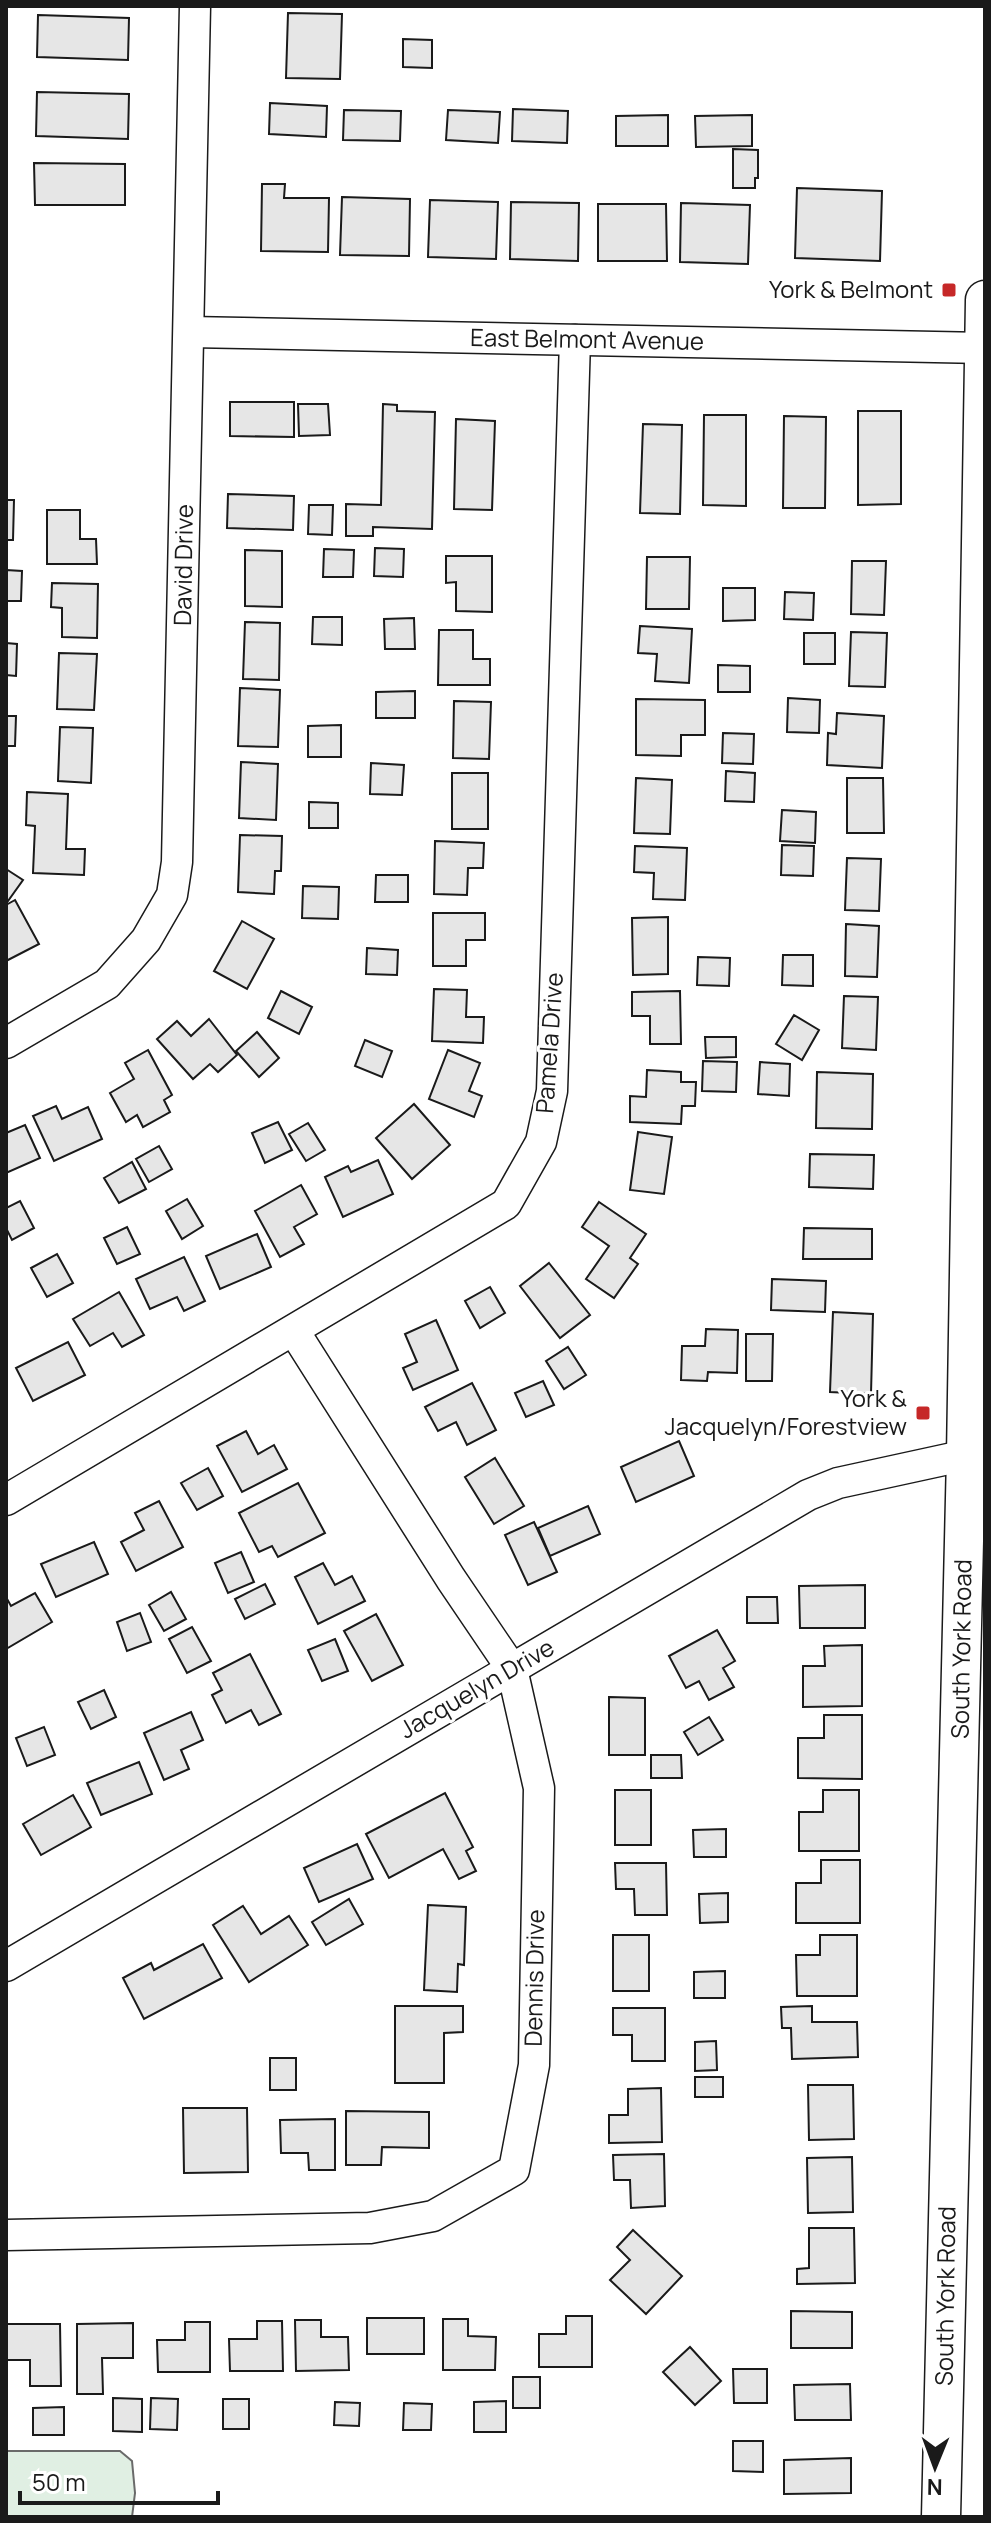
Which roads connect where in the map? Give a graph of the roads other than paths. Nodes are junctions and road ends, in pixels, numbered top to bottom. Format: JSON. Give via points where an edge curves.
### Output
{"nodes":[{"id":1,"x":195,"y":6,"type":"edge"},
{"id":2,"x":985,"y":300,"type":"edge"},
{"id":3,"x":189,"y":332,"type":"junction"},
{"id":4,"x":575,"y":340,"type":"junction"},
{"id":5,"x":984,"y":362,"type":"edge"},
{"id":6,"x":6,"y":1043,"type":"edge"},
{"id":7,"x":294,"y":1331,"type":"junction"},
{"id":8,"x":976,"y":1453,"type":"edge"},
{"id":9,"x":6,"y":1500,"type":"edge"},
{"id":10,"x":512,"y":1669,"type":"junction"},
{"id":11,"x":6,"y":1966,"type":"edge"},
{"id":12,"x":6,"y":2235,"type":"edge"},
{"id":13,"x":941,"y":2517,"type":"edge"}],
"edges":[{"from":1,"to":3,"type":"street","name":"David Drive"},
{"from":2,"to":5,"type":"main road","name":"South York Road"},
{"from":3,"to":4,"type":"street","name":"East Belmont Avenue"},
{"from":3,"to":6,"type":"street","name":"David Drive","via":[[177,862],[172,895],[146,940],[107,984]]},
{"from":4,"to":5,"type":"street","name":"East Belmont Avenue"},
{"from":4,"to":7,"type":"street","name":"Pamela Drive","via":[[552,1091],[541,1142],[506,1204]]},
{"from":5,"to":8,"type":"main road","name":"South York Road"},
{"from":7,"to":9,"type":"street","name":"Pamela Drive"},
{"from":7,"to":10,"type":"street","name":"Dennis Drive"},
{"from":8,"to":10,"type":"street","name":"Jacquelyn Drive","via":[[838,1483],[808,1495]]},
{"from":8,"to":13,"type":"main road","name":"South York Road"},
{"from":10,"to":11,"type":"street","name":"Jacquelyn Drive"},
{"from":10,"to":12,"type":"street","name":"Dennis Drive","via":[[539,1788],[534,2065],[514,2170],[433,2216],[370,2228]]}]}
